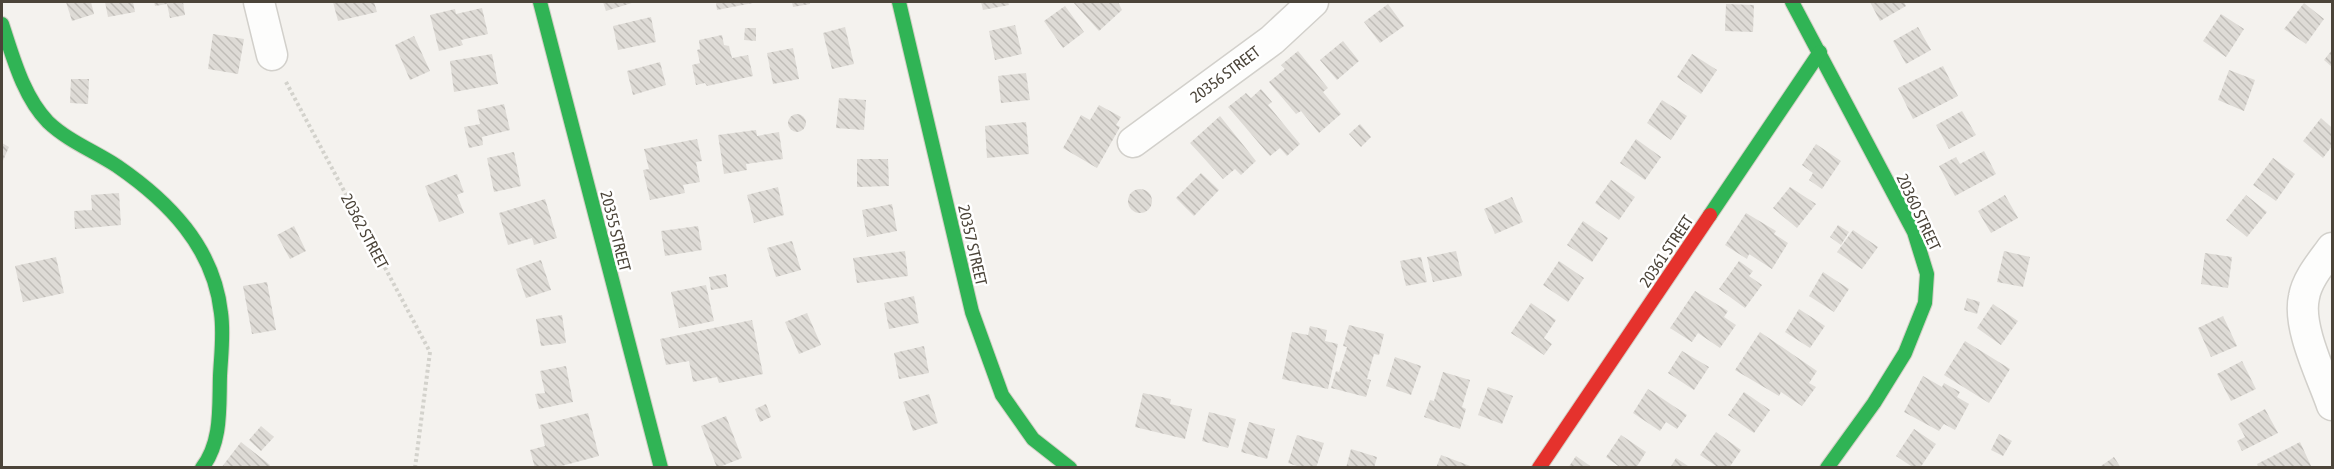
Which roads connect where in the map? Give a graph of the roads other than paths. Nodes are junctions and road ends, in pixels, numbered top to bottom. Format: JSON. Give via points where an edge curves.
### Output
{"nodes":[{"id":1,"x":259,"y":2,"type":"edge"},
{"id":2,"x":540,"y":2,"type":"edge"},
{"id":3,"x":899,"y":2,"type":"edge"},
{"id":4,"x":1313,"y":2,"type":"edge"},
{"id":5,"x":1792,"y":2,"type":"edge"},
{"id":6,"x":2,"y":24,"type":"edge"},
{"id":7,"x":1820,"y":52,"type":"junction"},
{"id":8,"x":272,"y":55,"type":"road end"},
{"id":9,"x":1133,"y":142,"type":"dead end"},
{"id":10,"x":2332,"y":248,"type":"edge"},
{"id":11,"x":2332,"y":405,"type":"edge"},
{"id":12,"x":202,"y":468,"type":"edge"},
{"id":13,"x":661,"y":468,"type":"edge"},
{"id":14,"x":1070,"y":468,"type":"edge"},
{"id":15,"x":1539,"y":468,"type":"edge"},
{"id":16,"x":1827,"y":468,"type":"edge"}],
"edges":[{"from":1,"to":8,"type":"street"},
{"from":2,"to":13,"type":"street","name":"20355 STREET"},
{"from":3,"to":14,"type":"street","name":"20357 STREET","via":[[972,312],[1002,395],[1033,439]]},
{"from":4,"to":9,"type":"street","name":"20356 STREET","via":[[1272,40]]},
{"from":5,"to":7,"type":"street","name":"20360 STREET"},
{"from":6,"to":12,"type":"street","via":[[40,112],[68,138],[117,167],[169,206],[200,252],[213,280],[222,312],[219,411],[215,441]]},
{"from":7,"to":15,"type":"street","name":"20361 STREET"},
{"from":7,"to":16,"type":"street","name":"20360 STREET","via":[[1914,232],[1927,280],[1914,338]]},
{"from":10,"to":11,"type":"street","via":[[2304,296],[2302,318]]}]}
